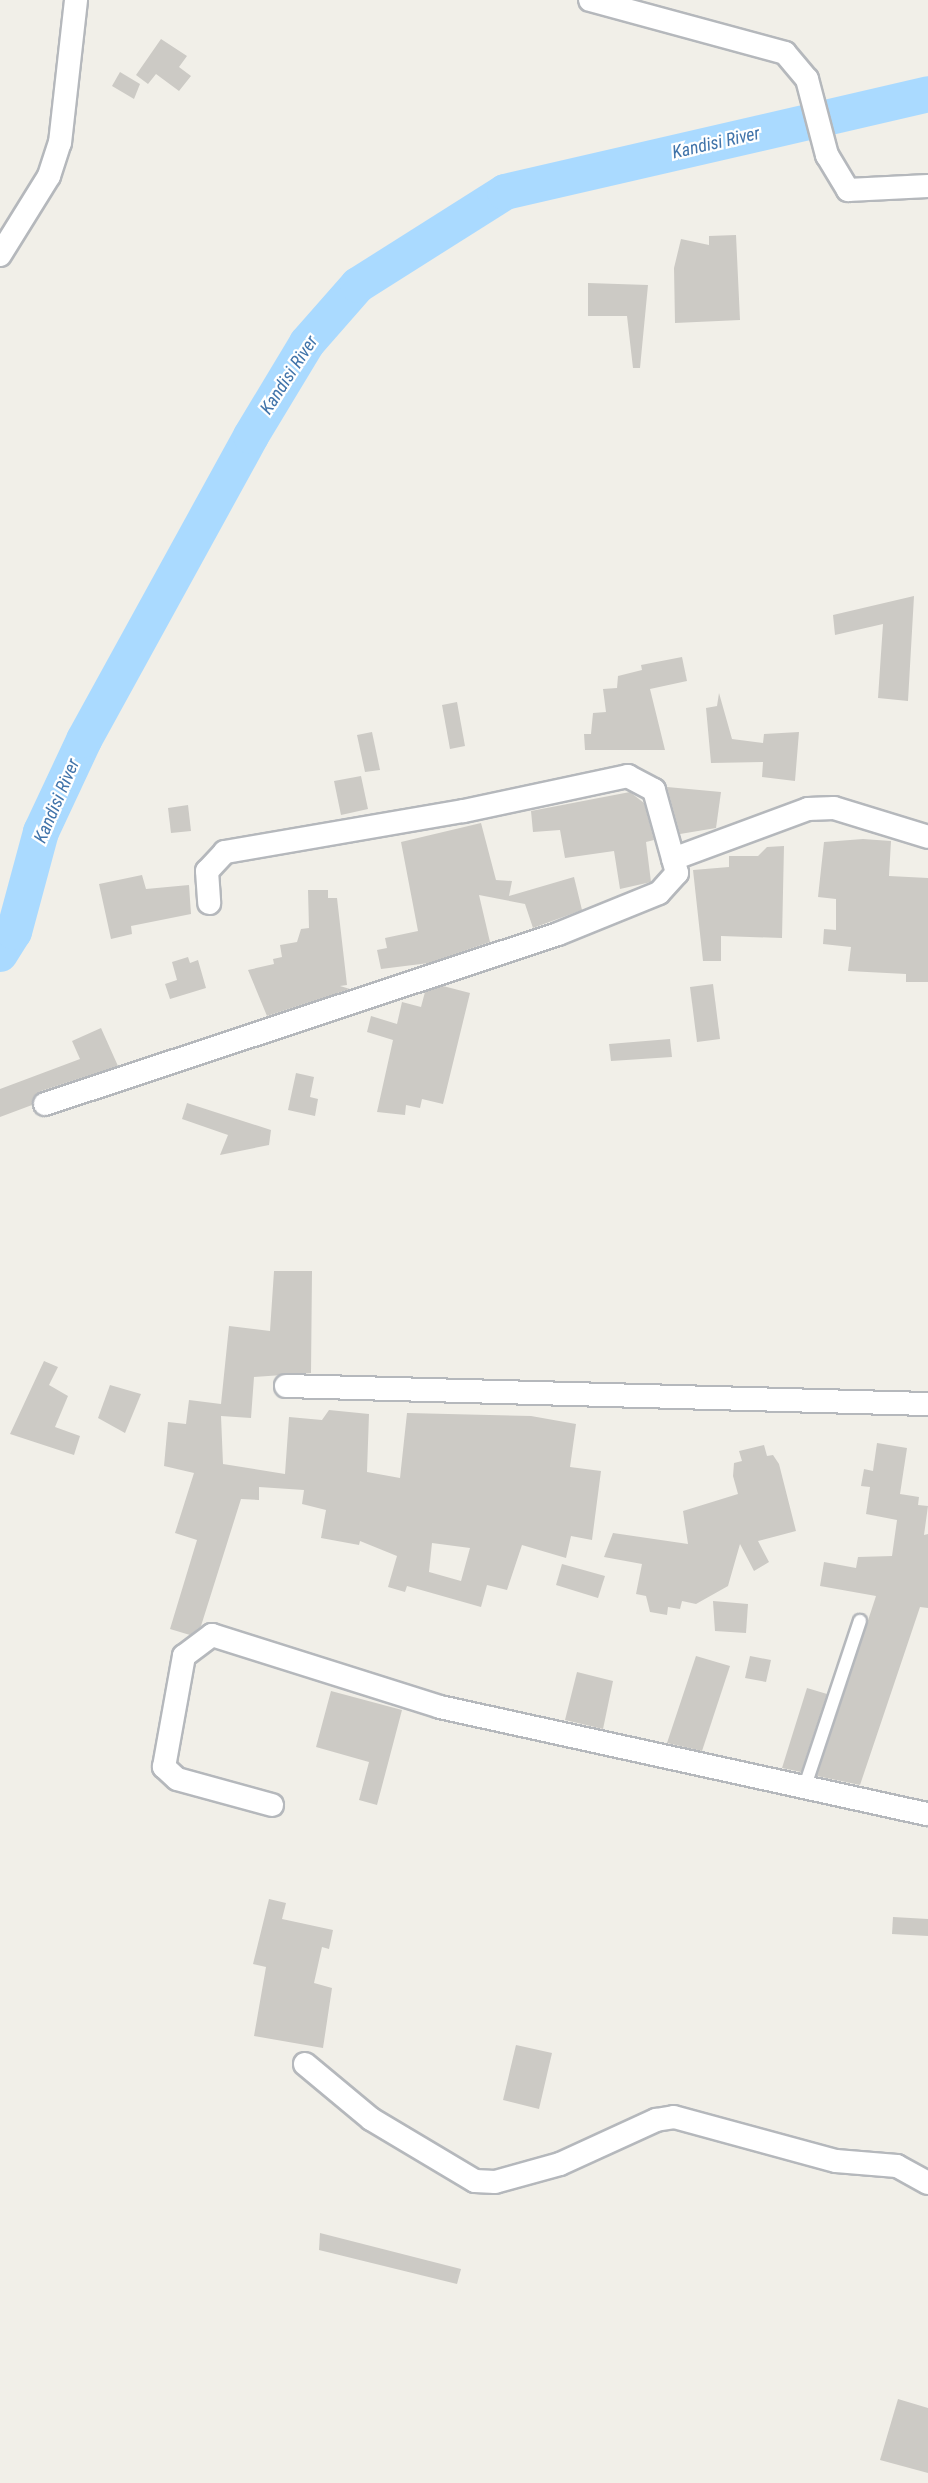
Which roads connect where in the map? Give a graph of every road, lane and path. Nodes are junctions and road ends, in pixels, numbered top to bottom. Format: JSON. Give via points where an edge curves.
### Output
{"nodes":[{"id":1,"x":76,"y":0,"type":"edge"},
{"id":2,"x":591,"y":0,"type":"edge"},
{"id":3,"x":928,"y":186,"type":"edge"},
{"id":4,"x":0,"y":255,"type":"edge"},
{"id":5,"x":928,"y":837,"type":"edge"},
{"id":6,"x":672,"y":859,"type":"junction"},
{"id":7,"x":209,"y":903,"type":"dead end"},
{"id":8,"x":45,"y":1104,"type":"dead end"},
{"id":9,"x":286,"y":1386,"type":"dead end"},
{"id":10,"x":928,"y":1404,"type":"edge"},
{"id":11,"x":860,"y":1621,"type":"dead end"},
{"id":12,"x":805,"y":1786,"type":"junction"},
{"id":13,"x":272,"y":1805,"type":"dead end"},
{"id":14,"x":928,"y":1814,"type":"edge"},
{"id":15,"x":306,"y":2064,"type":"dead end"},
{"id":16,"x":928,"y":2183,"type":"edge"}],
"edges":[{"from":1,"to":4,"type":"street","via":[[60,143],[49,176]]},
{"from":2,"to":3,"type":"street","via":[[785,53],[807,79],[827,155],[848,190]]},
{"from":5,"to":6,"type":"street","via":[[834,808],[808,809]]},
{"from":6,"to":7,"type":"street","via":[[654,790],[628,776],[464,811],[225,852],[207,871]]},
{"from":6,"to":8,"type":"street","via":[[677,873],[659,893],[558,934]]},
{"from":9,"to":10,"type":"street"},
{"from":11,"to":12,"type":"lane"},
{"from":12,"to":13,"type":"street","via":[[440,1707],[212,1635],[184,1656],[164,1767],[177,1779]]},
{"from":12,"to":14,"type":"street"},
{"from":15,"to":16,"type":"street","via":[[371,2119],[475,2181],[495,2182],[560,2164],[649,2123],[675,2117],[836,2161],[897,2166]]}]}
